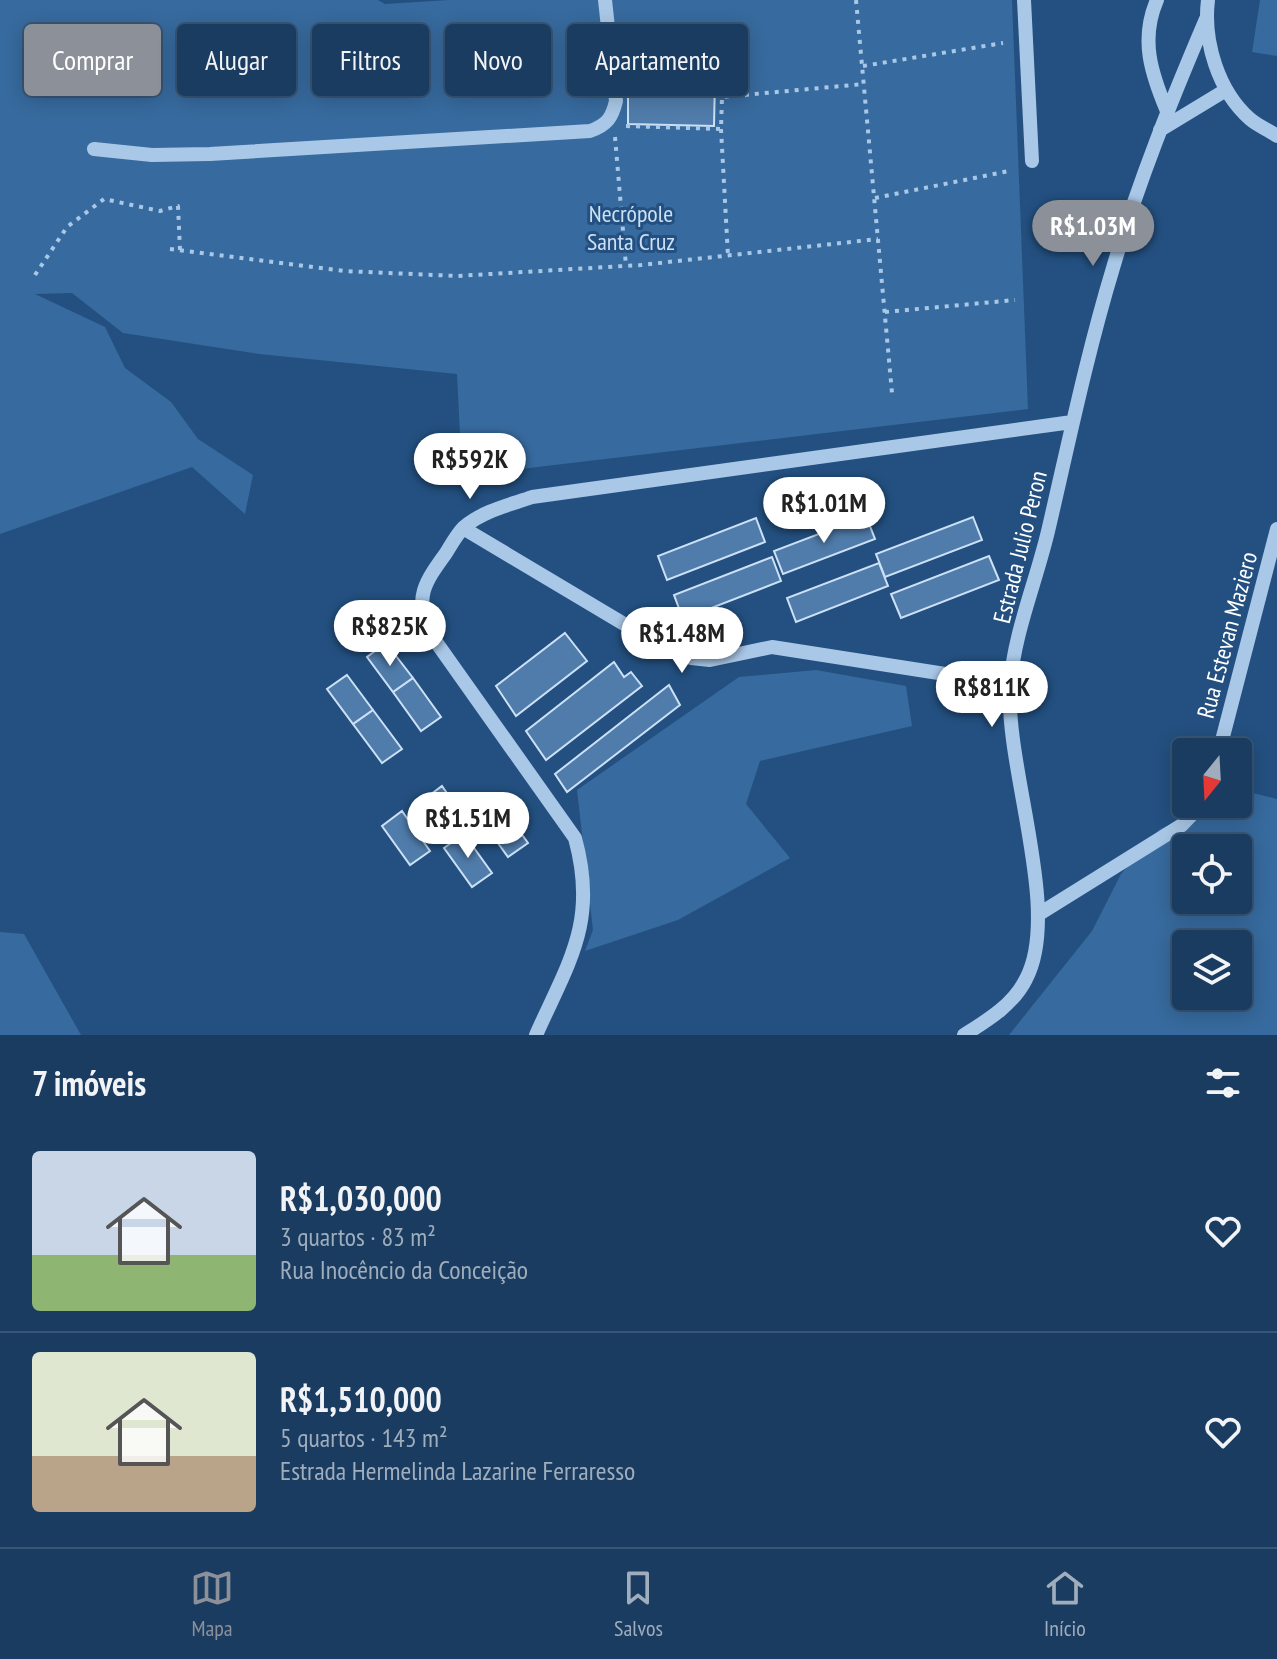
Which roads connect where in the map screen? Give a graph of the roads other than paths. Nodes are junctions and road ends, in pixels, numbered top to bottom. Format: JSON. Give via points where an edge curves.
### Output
{"nodes":[{"id":1,"x":605,"y":0,"type":"edge"},
{"id":2,"x":1024,"y":0,"type":"edge"},
{"id":3,"x":1157,"y":0,"type":"edge"},
{"id":4,"x":1208,"y":0,"type":"edge"},
{"id":5,"x":1206,"y":19,"type":"junction"},
{"id":6,"x":1226,"y":90,"type":"junction"},
{"id":7,"x":1167,"y":111,"type":"junction"},
{"id":8,"x":1160,"y":130,"type":"junction"},
{"id":9,"x":1277,"y":136,"type":"edge"},
{"id":10,"x":94,"y":149,"type":"dead end"},
{"id":11,"x":1032,"y":161,"type":"dead end"},
{"id":12,"x":1072,"y":422,"type":"junction"},
{"id":13,"x":463,"y":528,"type":"junction"},
{"id":14,"x":1277,"y":529,"type":"edge"},
{"id":15,"x":945,"y":674,"type":"dead end"},
{"id":16,"x":1223,"y":738,"type":"edge"},
{"id":17,"x":1189,"y":818,"type":"edge"},
{"id":18,"x":1039,"y":914,"type":"junction"},
{"id":19,"x":536,"y":1035,"type":"edge"},
{"id":20,"x":964,"y":1035,"type":"edge"}],
"edges":[{"from":1,"to":10,"type":"street","via":[[616,101],[604,126],[590,131],[210,154]]},
{"from":2,"to":11,"type":"street"},
{"from":3,"to":7,"type":"street","via":[[1147,41],[1150,71]]},
{"from":4,"to":5,"type":"street"},
{"from":5,"to":6,"type":"street"},
{"from":5,"to":7,"type":"street","name":"Estrada Julio Peron"},
{"from":6,"to":8,"type":"street"},
{"from":6,"to":9,"type":"street","via":[[1250,119]]},
{"from":7,"to":8,"type":"street","name":"Estrada Julio Peron"},
{"from":8,"to":12,"type":"street","name":"Estrada Julio Peron","via":[[1112,271]]},
{"from":12,"to":13,"type":"street","via":[[532,497],[492,510]]},
{"from":12,"to":18,"type":"street","name":"Estrada Julio Peron","via":[[1010,684],[1011,726]]},
{"from":13,"to":15,"type":"street","via":[[666,649],[691,658],[710,660],[772,647]]},
{"from":13,"to":19,"type":"street","via":[[431,573],[421,595],[421,613],[429,632],[575,838],[583,867],[586,894],[579,936]]},
{"from":14,"to":16,"type":"street","name":"Rua Estevan Maziero"},
{"from":17,"to":18,"type":"street"},
{"from":18,"to":20,"type":"street","name":"Estrada Julio Peron","via":[[1035,959],[1026,981],[1008,1005]]}]}
